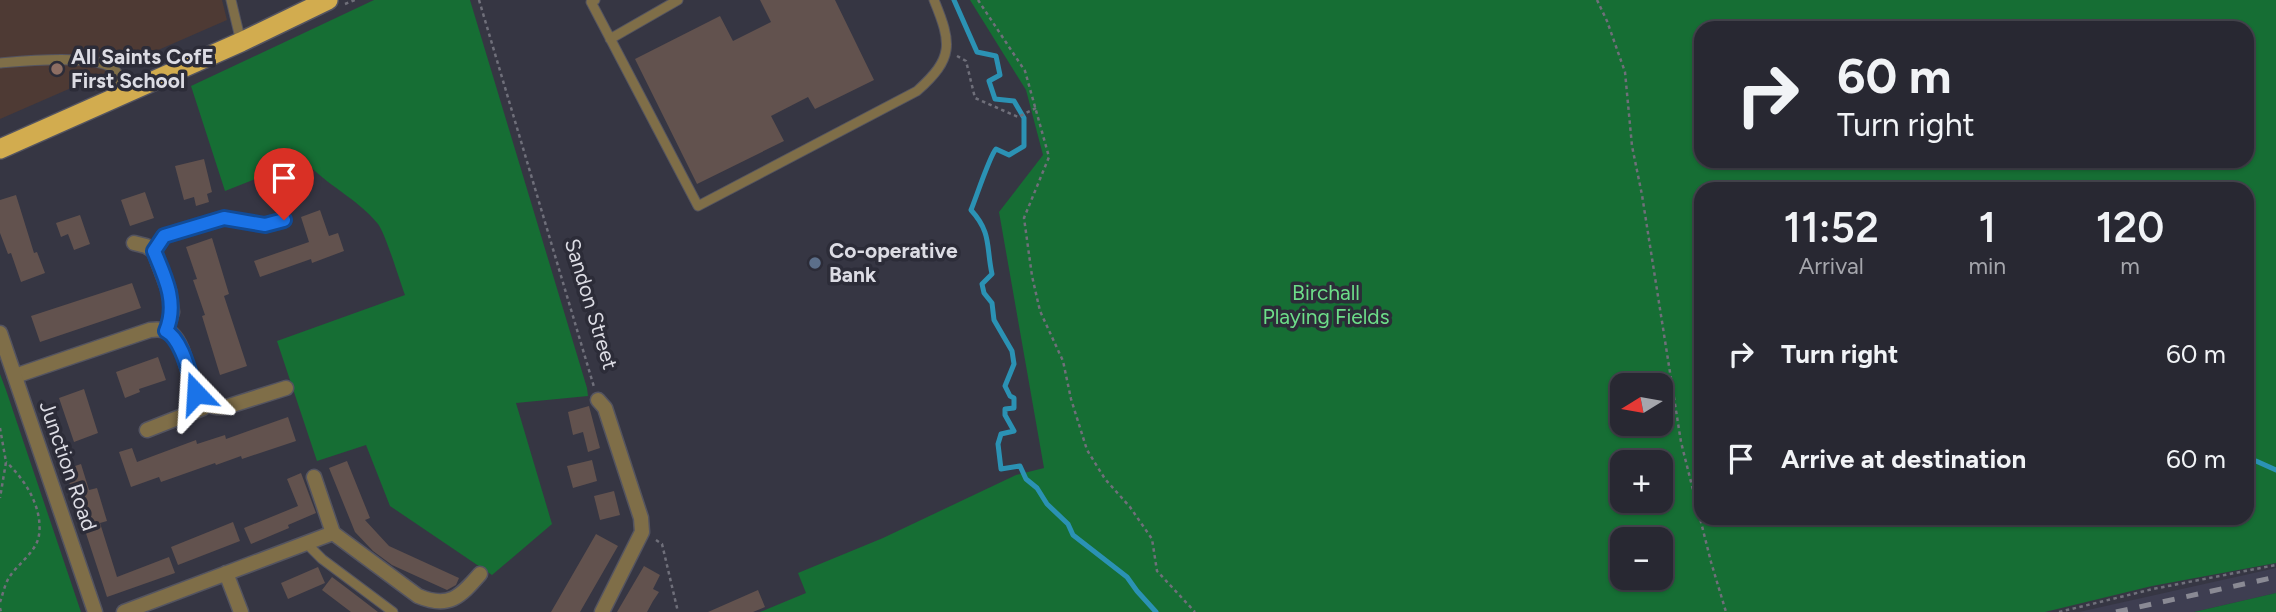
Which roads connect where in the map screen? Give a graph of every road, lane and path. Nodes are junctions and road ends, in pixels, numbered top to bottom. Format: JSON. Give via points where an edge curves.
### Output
{"nodes":[{"id":1,"x":231,"y":0,"type":"edge"},
{"id":2,"x":328,"y":0,"type":"edge"},
{"id":3,"x":479,"y":0,"type":"edge"},
{"id":4,"x":595,"y":0,"type":"edge"},
{"id":5,"x":678,"y":0,"type":"edge"},
{"id":6,"x":934,"y":0,"type":"edge"},
{"id":7,"x":978,"y":0,"type":"edge"},
{"id":8,"x":1597,"y":0,"type":"edge"},
{"id":9,"x":610,"y":39,"type":"junction"},
{"id":10,"x":241,"y":42,"type":"junction"},
{"id":11,"x":948,"y":51,"type":"junction"},
{"id":12,"x":0,"y":63,"type":"edge"},
{"id":13,"x":121,"y":95,"type":"junction"},
{"id":14,"x":1036,"y":108,"type":"junction"},
{"id":15,"x":0,"y":149,"type":"edge"},
{"id":16,"x":284,"y":220,"type":"dead end"},
{"id":17,"x":134,"y":243,"type":"dead end"},
{"id":18,"x":154,"y":251,"type":"junction"},
{"id":19,"x":166,"y":331,"type":"junction"},
{"id":20,"x":0,"y":333,"type":"edge"},
{"id":21,"x":15,"y":376,"type":"junction"},
{"id":22,"x":286,"y":388,"type":"dead end"},
{"id":23,"x":598,"y":400,"type":"joint"},
{"id":24,"x":207,"y":404,"type":"junction"},
{"id":25,"x":0,"y":428,"type":"edge"},
{"id":26,"x":146,"y":430,"type":"dead end"},
{"id":27,"x":6,"y":462,"type":"junction"},
{"id":28,"x":314,"y":477,"type":"dead end"},
{"id":29,"x":1694,"y":494,"type":"edge"},
{"id":30,"x":0,"y":498,"type":"edge"},
{"id":31,"x":1702,"y":525,"type":"edge"},
{"id":32,"x":642,"y":532,"type":"junction"},
{"id":33,"x":333,"y":533,"type":"junction"},
{"id":34,"x":306,"y":543,"type":"junction"},
{"id":35,"x":2276,"y":565,"type":"edge"},
{"id":36,"x":226,"y":573,"type":"junction"},
{"id":37,"x":481,"y":574,"type":"dead end"},
{"id":38,"x":0,"y":602,"type":"edge"},
{"id":39,"x":95,"y":612,"type":"edge"},
{"id":40,"x":124,"y":612,"type":"edge"},
{"id":41,"x":241,"y":612,"type":"edge"},
{"id":42,"x":393,"y":612,"type":"edge"},
{"id":43,"x":602,"y":612,"type":"edge"},
{"id":44,"x":678,"y":612,"type":"edge"},
{"id":45,"x":1195,"y":612,"type":"edge"},
{"id":46,"x":1726,"y":612,"type":"edge"},
{"id":47,"x":2059,"y":612,"type":"edge"}],
"edges":[{"from":1,"to":10,"type":"lane"},
{"from":2,"to":10,"type":"highway"},
{"from":3,"to":23,"type":"path","name":"Sandon Street"},
{"from":4,"to":9,"type":"lane","via":[[591,2]]},
{"from":5,"to":9,"type":"lane"},
{"from":6,"to":11,"type":"lane","via":[[946,28]]},
{"from":7,"to":14,"type":"path","via":[[1025,71]]},
{"from":8,"to":29,"type":"path","via":[[1625,72],[1632,146],[1681,442]]},
{"from":9,"to":11,"type":"lane","via":[[698,206],[916,90],[937,71]]},
{"from":10,"to":13,"type":"highway"},
{"from":11,"to":14,"type":"path","via":[[966,61],[975,98],[1018,117]]},
{"from":12,"to":13,"type":"lane","via":[[62,59],[102,65],[114,69]]},
{"from":13,"to":15,"type":"highway"},
{"from":14,"to":45,"type":"path","via":[[1049,157],[1024,218],[1040,311],[1063,361],[1087,450],[1152,540],[1157,571]]},
{"from":16,"to":18,"type":"lane","via":[[265,225],[224,218],[164,236]]},
{"from":17,"to":18,"type":"street"},
{"from":18,"to":19,"type":"street","via":[[172,303]]},
{"from":19,"to":21,"type":"street","via":[[150,330]]},
{"from":19,"to":24,"type":"street","via":[[178,342],[196,393]]},
{"from":20,"to":21,"type":"street","name":"Junction Road"},
{"from":21,"to":39,"type":"street","name":"Junction Road"},
{"from":22,"to":24,"type":"street","via":[[226,407]]},
{"from":23,"to":32,"type":"street","name":"Sandon Street","via":[[609,420]]},
{"from":24,"to":26,"type":"street"},
{"from":25,"to":27,"type":"path"},
{"from":27,"to":30,"type":"path"},
{"from":27,"to":38,"type":"path","via":[[19,474],[36,504],[39,537],[9,577]]},
{"from":28,"to":33,"type":"street"},
{"from":31,"to":46,"type":"path"},
{"from":32,"to":43,"type":"street"},
{"from":32,"to":44,"type":"path","via":[[662,544]]},
{"from":33,"to":34,"type":"street"},
{"from":33,"to":37,"type":"street","via":[[418,596],[432,601],[456,598]]},
{"from":34,"to":36,"type":"street"},
{"from":34,"to":42,"type":"lane"},
{"from":35,"to":47,"type":"path"},
{"from":36,"to":40,"type":"street"},
{"from":36,"to":41,"type":"street"}]}
